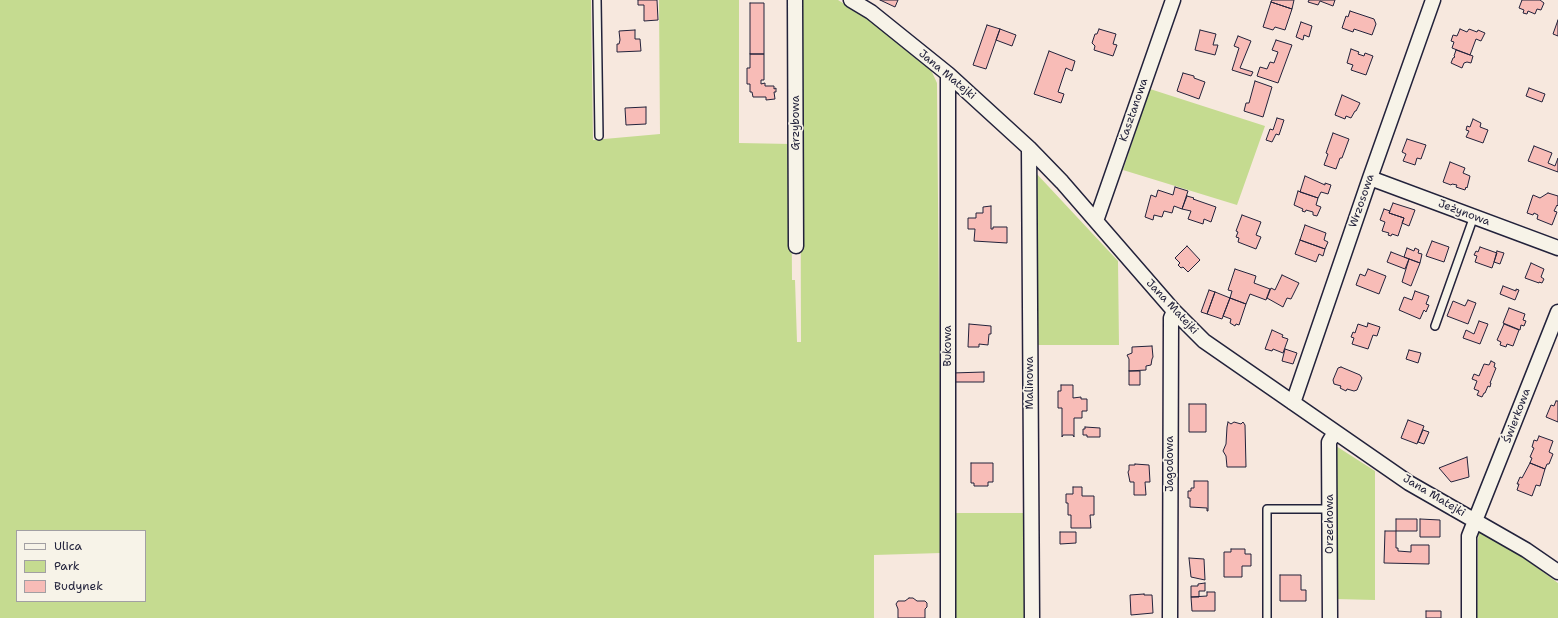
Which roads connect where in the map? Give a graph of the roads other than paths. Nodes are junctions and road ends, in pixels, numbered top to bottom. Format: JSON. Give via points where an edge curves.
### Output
{"nodes":[{"id":1,"x":598,"y":0,"type":"edge"},
{"id":2,"x":795,"y":0,"type":"edge"},
{"id":3,"x":852,"y":0,"type":"edge"},
{"id":4,"x":1172,"y":0,"type":"edge"},
{"id":5,"x":1433,"y":0,"type":"edge"},
{"id":6,"x":948,"y":74,"type":"junction"},
{"id":7,"x":599,"y":136,"type":"dead end"},
{"id":8,"x":1029,"y":148,"type":"junction"},
{"id":9,"x":1370,"y":178,"type":"junction"},
{"id":10,"x":1474,"y":216,"type":"junction"},
{"id":11,"x":1096,"y":221,"type":"junction"},
{"id":12,"x":796,"y":246,"type":"dead end"},
{"id":13,"x":1558,"y":248,"type":"edge"},
{"id":14,"x":1174,"y":311,"type":"junction"},
{"id":15,"x":1558,"y":312,"type":"edge"},
{"id":16,"x":1435,"y":326,"type":"dead end"},
{"id":17,"x":1293,"y":403,"type":"junction"},
{"id":18,"x":1335,"y":432,"type":"junction"},
{"id":19,"x":1330,"y":509,"type":"junction"},
{"id":20,"x":1475,"y":521,"type":"junction"},
{"id":21,"x":1558,"y":572,"type":"edge"},
{"id":22,"x":948,"y":618,"type":"edge"},
{"id":23,"x":1032,"y":618,"type":"edge"},
{"id":24,"x":1170,"y":618,"type":"edge"},
{"id":25,"x":1267,"y":618,"type":"edge"},
{"id":26,"x":1330,"y":618,"type":"edge"},
{"id":27,"x":1469,"y":618,"type":"edge"}],
"edges":[{"from":1,"to":7,"type":"lane"},
{"from":2,"to":12,"type":"street","name":"Grzybowa"},
{"from":3,"to":6,"type":"street","name":"Jana Matejki","via":[[871,12]]},
{"from":4,"to":11,"type":"street","name":"Kasztanowa"},
{"from":5,"to":9,"type":"street","name":"Wrzosowa"},
{"from":6,"to":8,"type":"street","name":"Jana Matejki"},
{"from":6,"to":22,"type":"street","name":"Bukowa"},
{"from":8,"to":11,"type":"street","name":"Jana Matejki"},
{"from":8,"to":23,"type":"street","name":"Malinowa"},
{"from":9,"to":10,"type":"street","name":"Jeżynowa"},
{"from":9,"to":17,"type":"street","name":"Wrzosowa"},
{"from":10,"to":13,"type":"street","name":"Jeżynowa"},
{"from":10,"to":16,"type":"lane"},
{"from":11,"to":14,"type":"street","name":"Jana Matejki"},
{"from":14,"to":17,"type":"street","name":"Jana Matejki","via":[[1204,341]]},
{"from":14,"to":24,"type":"street","name":"Jagodowa","via":[[1171,318]]},
{"from":15,"to":20,"type":"street","name":"Świerkowa"},
{"from":17,"to":18,"type":"street","name":"Jana Matejki"},
{"from":18,"to":19,"type":"street","name":"Orzechowa","via":[[1329,442]]},
{"from":18,"to":20,"type":"street","name":"Jana Matejki","via":[[1410,483]]},
{"from":19,"to":25,"type":"lane","via":[[1267,510]]},
{"from":19,"to":26,"type":"street","name":"Orzechowa"},
{"from":20,"to":21,"type":"street","name":"Jana Matejki"},
{"from":20,"to":27,"type":"street","name":"Świerkowa","via":[[1468,536]]}]}
